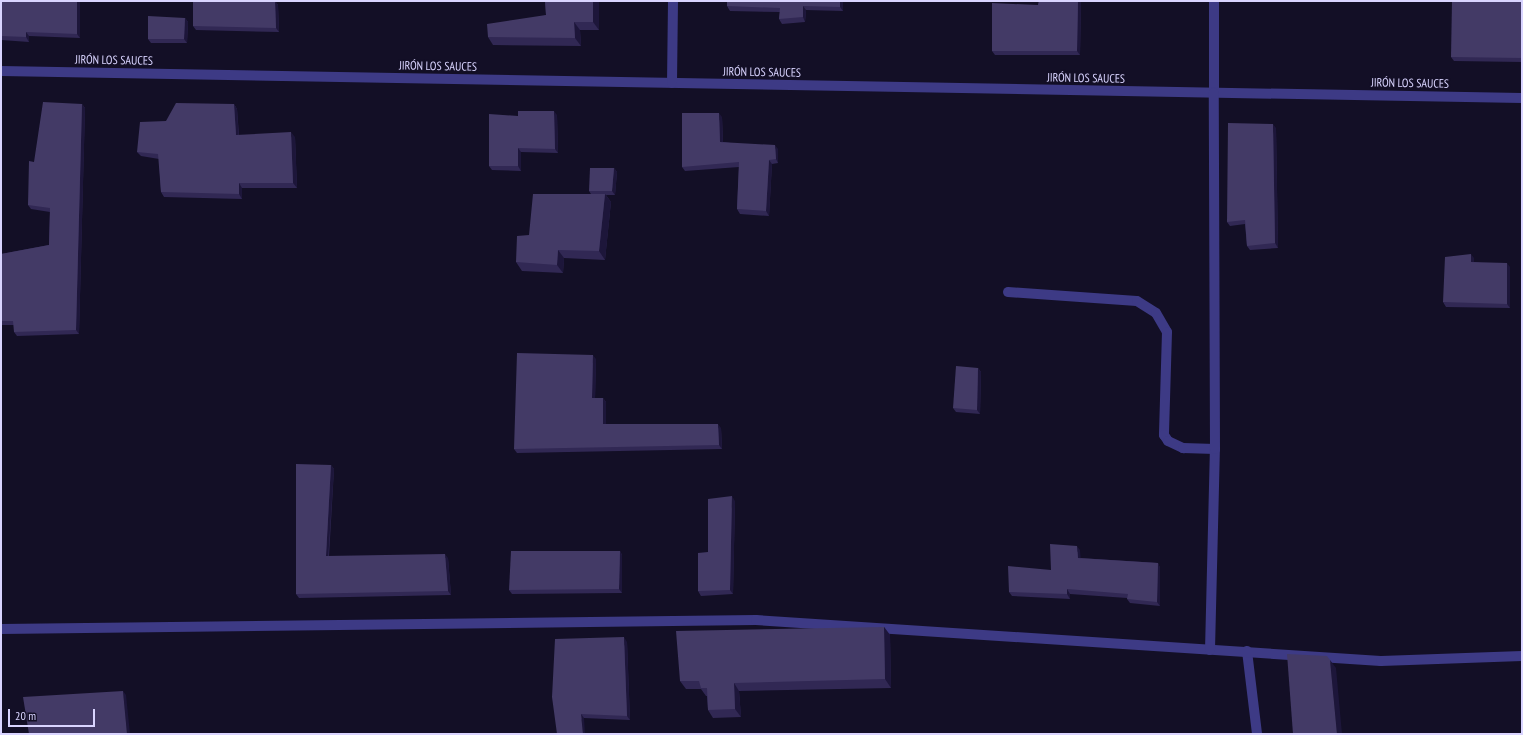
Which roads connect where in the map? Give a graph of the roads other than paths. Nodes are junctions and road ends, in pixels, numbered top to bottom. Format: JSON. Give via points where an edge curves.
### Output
{"nodes":[{"id":1,"x":673,"y":1,"type":"edge"},
{"id":2,"x":1214,"y":1,"type":"edge"},
{"id":3,"x":1,"y":71,"type":"edge"},
{"id":4,"x":672,"y":83,"type":"junction"},
{"id":5,"x":1214,"y":93,"type":"junction"},
{"id":6,"x":1522,"y":98,"type":"edge"},
{"id":7,"x":1008,"y":292,"type":"dead end"},
{"id":8,"x":1215,"y":449,"type":"junction"},
{"id":9,"x":1,"y":629,"type":"edge"},
{"id":10,"x":1210,"y":650,"type":"junction"},
{"id":11,"x":1247,"y":651,"type":"junction"},
{"id":12,"x":1522,"y":656,"type":"edge"},
{"id":13,"x":1257,"y":734,"type":"edge"}],
"edges":[{"from":1,"to":4,"type":"street"},
{"from":2,"to":5,"type":"street"},
{"from":3,"to":4,"type":"street","name":"JIRÓN LOS SAUCES"},
{"from":4,"to":5,"type":"street","name":"JIRÓN LOS SAUCES"},
{"from":5,"to":6,"type":"street","name":"JIRÓN LOS SAUCES"},
{"from":5,"to":8,"type":"street"},
{"from":7,"to":8,"type":"street","via":[[1137,302],[1156,313],[1167,332],[1164,434],[1168,441],[1183,448]]},
{"from":8,"to":10,"type":"street"},
{"from":9,"to":10,"type":"street","via":[[756,620]]},
{"from":10,"to":11,"type":"street"},
{"from":11,"to":12,"type":"street","via":[[1381,661]]},
{"from":11,"to":13,"type":"street"}]}
